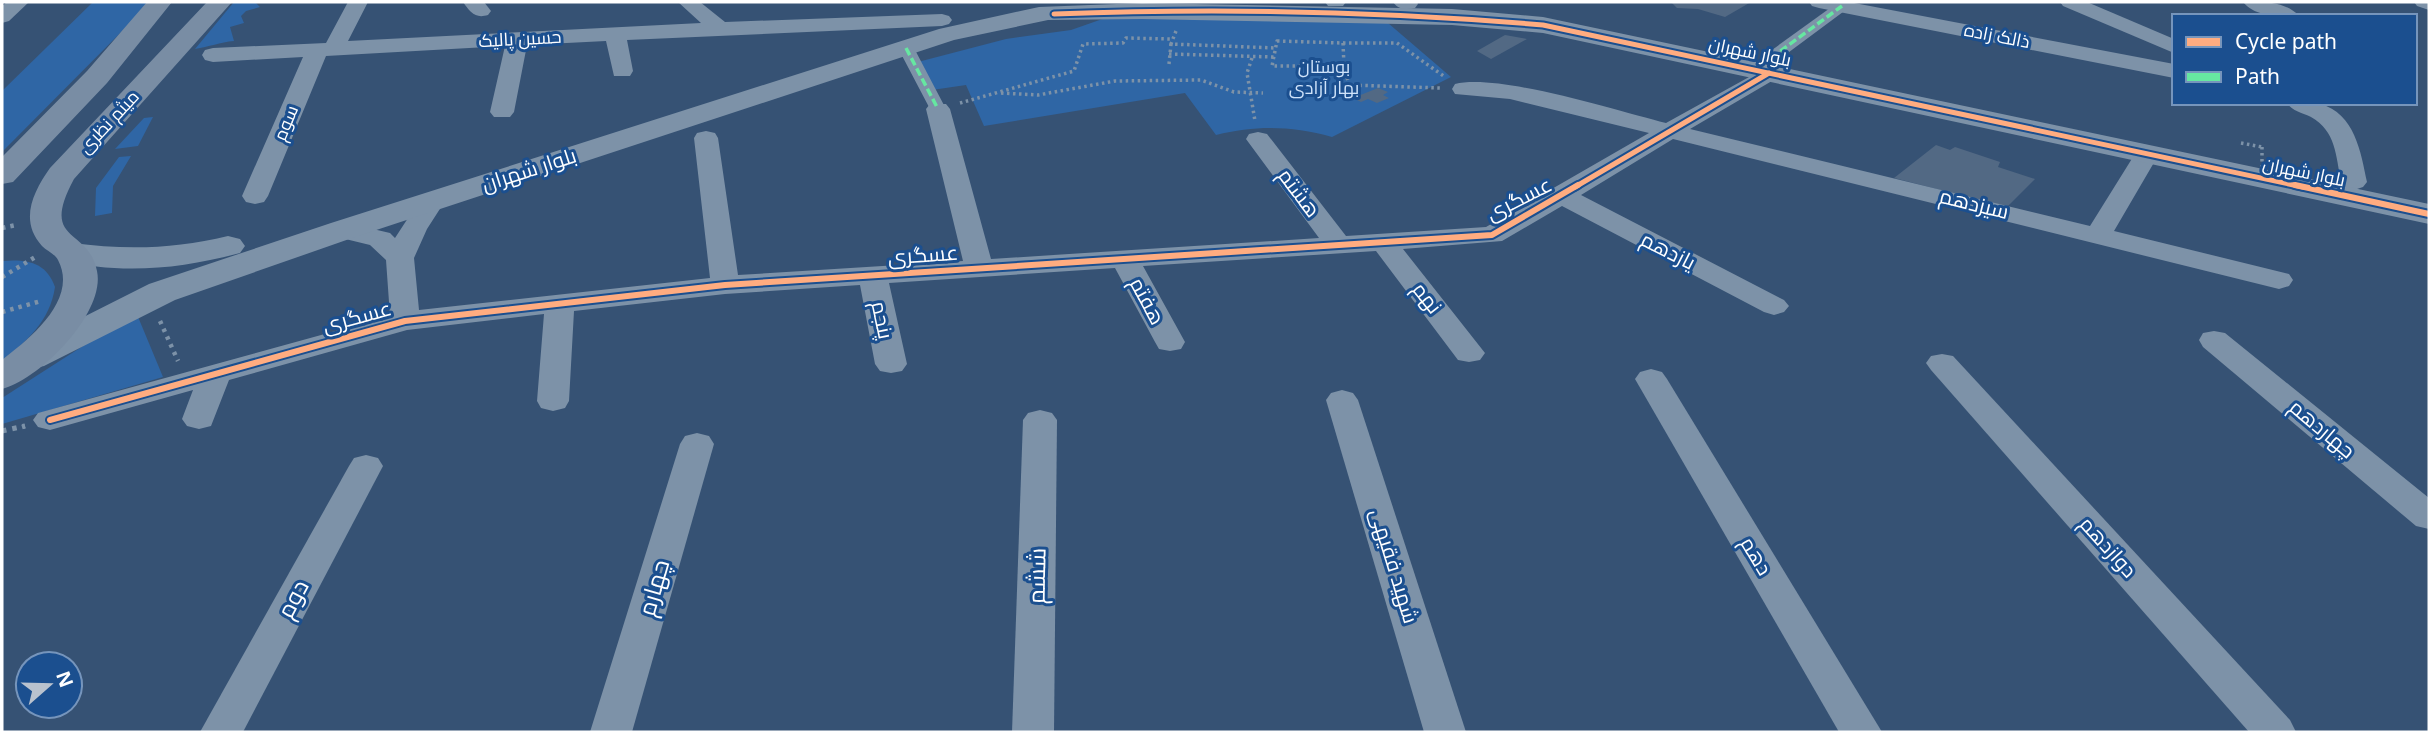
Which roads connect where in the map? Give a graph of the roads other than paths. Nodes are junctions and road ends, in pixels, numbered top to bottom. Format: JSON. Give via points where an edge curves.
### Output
{"nodes":[{"id":1,"x":19,"y":2,"type":"edge"},
{"id":2,"x":170,"y":2,"type":"edge"},
{"id":3,"x":220,"y":2,"type":"edge"},
{"id":4,"x":358,"y":2,"type":"edge"},
{"id":5,"x":688,"y":2,"type":"edge"},
{"id":6,"x":982,"y":2,"type":"edge"},
{"id":7,"x":997,"y":2,"type":"edge"},
{"id":8,"x":1086,"y":2,"type":"edge"},
{"id":9,"x":1308,"y":2,"type":"edge"},
{"id":10,"x":1336,"y":2,"type":"edge"},
{"id":11,"x":1819,"y":2,"type":"edge"},
{"id":12,"x":1894,"y":2,"type":"edge"},
{"id":13,"x":2070,"y":2,"type":"edge"},
{"id":14,"x":2253,"y":2,"type":"edge"},
{"id":15,"x":2424,"y":2,"type":"edge"},
{"id":16,"x":1406,"y":3,"type":"edge"},
{"id":17,"x":2429,"y":4,"type":"edge"},
{"id":18,"x":1842,"y":6,"type":"junction"},
{"id":19,"x":932,"y":10,"type":"edge"},
{"id":20,"x":154,"y":11,"type":"edge"},
{"id":21,"x":2282,"y":14,"type":"edge"},
{"id":22,"x":1047,"y":15,"type":"junction"},
{"id":23,"x":2,"y":17,"type":"edge"},
{"id":24,"x":826,"y":23,"type":"junction"},
{"id":25,"x":1941,"y":25,"type":"junction"},
{"id":26,"x":719,"y":29,"type":"junction"},
{"id":27,"x":615,"y":34,"type":"junction"},
{"id":28,"x":517,"y":39,"type":"junction"},
{"id":29,"x":2168,"y":41,"type":"edge"},
{"id":30,"x":906,"y":48,"type":"junction"},
{"id":31,"x":325,"y":49,"type":"junction"},
{"id":32,"x":846,"y":50,"type":"junction"},
{"id":33,"x":213,"y":55,"type":"dead end"},
{"id":34,"x":1770,"y":65,"type":"junction"},
{"id":35,"x":622,"y":71,"type":"dead end"},
{"id":36,"x":2172,"y":71,"type":"edge"},
{"id":37,"x":1463,"y":89,"type":"road end"},
{"id":38,"x":2303,"y":105,"type":"edge"},
{"id":39,"x":938,"y":109,"type":"joint"},
{"id":40,"x":502,"y":112,"type":"dead end"},
{"id":41,"x":1668,"y":129,"type":"junction"},
{"id":42,"x":706,"y":138,"type":"dead end"},
{"id":43,"x":1258,"y":139,"type":"road end"},
{"id":44,"x":2147,"y":154,"type":"junction"},
{"id":45,"x":2,"y":175,"type":"edge"},
{"id":46,"x":2354,"y":182,"type":"junction"},
{"id":47,"x":255,"y":196,"type":"dead end"},
{"id":48,"x":1563,"y":196,"type":"junction"},
{"id":49,"x":2429,"y":198,"type":"edge"},
{"id":50,"x":432,"y":201,"type":"junction"},
{"id":51,"x":2429,"y":214,"type":"edge"},
{"id":52,"x":343,"y":230,"type":"junction"},
{"id":53,"x":2098,"y":235,"type":"junction"},
{"id":54,"x":1384,"y":243,"type":"junction"},
{"id":55,"x":1339,"y":246,"type":"junction"},
{"id":56,"x":65,"y":248,"type":"junction"},
{"id":57,"x":400,"y":258,"type":"junction"},
{"id":58,"x":1125,"y":260,"type":"junction"},
{"id":59,"x":979,"y":269,"type":"junction"},
{"id":60,"x":873,"y":276,"type":"junction"},
{"id":61,"x":2279,"y":280,"type":"dead end"},
{"id":62,"x":725,"y":285,"type":"junction"},
{"id":63,"x":559,"y":304,"type":"junction"},
{"id":64,"x":1774,"y":306,"type":"dead end"},
{"id":65,"x":405,"y":321,"type":"junction"},
{"id":66,"x":2214,"y":340,"type":"dead end"},
{"id":67,"x":1170,"y":342,"type":"dead end"},
{"id":68,"x":1469,"y":353,"type":"dead end"},
{"id":69,"x":1942,"y":363,"type":"dead end"},
{"id":70,"x":891,"y":364,"type":"dead end"},
{"id":71,"x":17,"y":368,"type":"edge"},
{"id":72,"x":201,"y":378,"type":"junction"},
{"id":73,"x":1651,"y":379,"type":"dead end"},
{"id":74,"x":1342,"y":400,"type":"dead end"},
{"id":75,"x":553,"y":401,"type":"dead end"},
{"id":76,"x":199,"y":419,"type":"dead end"},
{"id":77,"x":50,"y":420,"type":"dead end"},
{"id":78,"x":1040,"y":420,"type":"dead end"},
{"id":79,"x":697,"y":443,"type":"dead end"},
{"id":80,"x":366,"y":466,"type":"dead end"},
{"id":81,"x":2429,"y":517,"type":"edge"},
{"id":82,"x":221,"y":732,"type":"edge"},
{"id":83,"x":611,"y":732,"type":"edge"},
{"id":84,"x":1033,"y":732,"type":"edge"},
{"id":85,"x":1445,"y":732,"type":"edge"},
{"id":86,"x":1861,"y":732,"type":"edge"},
{"id":87,"x":2275,"y":732,"type":"edge"}],
"edges":[{"from":1,"to":23,"type":"street"},
{"from":2,"to":20,"type":"main road","name":"میثم نظری"},
{"from":3,"to":56,"type":"main road","name":"میثم نظری","via":[[61,175],[46,202],[51,236]]},
{"from":4,"to":31,"type":"street","name":"سوم"},
{"from":5,"to":26,"type":"street"},
{"from":6,"to":19,"type":"street","name":"بلوار شهران"},
{"from":7,"to":22,"type":"street","via":[[1012,12]]},
{"from":8,"to":22,"type":"street"},
{"from":9,"to":10,"type":"street","name":"بلوار شهران"},
{"from":10,"to":16,"type":"street","name":"بلوار شهران"},
{"from":11,"to":18,"type":"street","name":"ذالک زاده"},
{"from":12,"to":25,"type":"street"},
{"from":13,"to":29,"type":"street"},
{"from":14,"to":21,"type":"street"},
{"from":15,"to":17,"type":"street"},
{"from":16,"to":34,"type":"street","name":"بلوار شهران","via":[[1500,6],[1550,13]]},
{"from":18,"to":25,"type":"street","name":"ذالک زاده"},
{"from":18,"to":34,"type":"street"},
{"from":19,"to":24,"type":"street","name":"حسین پالیک"},
{"from":19,"to":32,"type":"street","name":"بلوار شهران"},
{"from":20,"to":45,"type":"main road","name":"میثم نظری"},
{"from":22,"to":30,"type":"street","name":"بلوار شهران","via":[[948,34]]},
{"from":22,"to":34,"type":"street","name":"بلوار شهران","via":[[1142,11],[1498,19]]},
{"from":24,"to":26,"type":"street","name":"حسین پالیک"},
{"from":24,"to":32,"type":"street","via":[[845,36]]},
{"from":25,"to":36,"type":"street","name":"ذالک زاده"},
{"from":26,"to":27,"type":"street","name":"حسین پالیک"},
{"from":27,"to":28,"type":"street","name":"حسین پالیک"},
{"from":27,"to":35,"type":"street"},
{"from":28,"to":31,"type":"street","name":"حسین پالیک"},
{"from":28,"to":40,"type":"street"},
{"from":30,"to":39,"type":"street"},
{"from":30,"to":50,"type":"street","name":"بلوار شهران"},
{"from":31,"to":33,"type":"street","name":"حسین پالیک"},
{"from":31,"to":47,"type":"street","name":"سوم"},
{"from":32,"to":56,"type":"street","name":"بلوار شهران","via":[[406,193],[203,253],[129,261]]},
{"from":34,"to":41,"type":"street","name":"عسگری"},
{"from":34,"to":44,"type":"street","name":"بلوار شهران"},
{"from":34,"to":46,"type":"street","name":"بلوار شهران"},
{"from":37,"to":41,"type":"street","via":[[1510,92]]},
{"from":38,"to":46,"type":"street","via":[[2325,114],[2343,131]]},
{"from":39,"to":59,"type":"street"},
{"from":41,"to":48,"type":"street","name":"عسگری"},
{"from":41,"to":53,"type":"street","name":"سیزدهم"},
{"from":42,"to":62,"type":"street"},
{"from":43,"to":55,"type":"street","name":"هشتم"},
{"from":44,"to":51,"type":"street","name":"بلوار شهران"},
{"from":44,"to":53,"type":"street"},
{"from":46,"to":49,"type":"street","name":"بلوار شهران"},
{"from":48,"to":54,"type":"street","name":"عسگری","via":[[1492,235]]},
{"from":48,"to":64,"type":"street","name":"یازدهم"},
{"from":50,"to":52,"type":"street","name":"بلوار شهران"},
{"from":50,"to":57,"type":"street"},
{"from":52,"to":57,"type":"street","via":[[380,239]]},
{"from":52,"to":71,"type":"street","name":"بلوار شهران","via":[[162,292]]},
{"from":53,"to":61,"type":"street","name":"سیزدهم"},
{"from":54,"to":55,"type":"street","name":"عسگری"},
{"from":54,"to":68,"type":"street","name":"نهم"},
{"from":55,"to":58,"type":"street","name":"عسگری"},
{"from":56,"to":71,"type":"main road","name":"میثم نظری","via":[[80,279],[77,296],[55,333]]},
{"from":57,"to":65,"type":"street"},
{"from":58,"to":59,"type":"street","name":"عسگری"},
{"from":58,"to":67,"type":"street","name":"هفتم"},
{"from":59,"to":60,"type":"street","name":"عسگری"},
{"from":60,"to":62,"type":"street","name":"عسگری"},
{"from":60,"to":70,"type":"street","name":"پنجم"},
{"from":62,"to":63,"type":"street","name":"عسگری"},
{"from":63,"to":65,"type":"street","name":"عسگری"},
{"from":63,"to":75,"type":"street"},
{"from":65,"to":72,"type":"street","name":"عسگری"},
{"from":66,"to":81,"type":"street","name":"چهاردهم"},
{"from":69,"to":87,"type":"street","name":"دوازدهم"},
{"from":72,"to":76,"type":"street"},
{"from":72,"to":77,"type":"street","name":"عسگری"},
{"from":73,"to":86,"type":"street","name":"دهم"},
{"from":74,"to":85,"type":"street","name":"شهید فقیهی"},
{"from":78,"to":84,"type":"street","name":"ششم"},
{"from":79,"to":83,"type":"street","name":"چهارم"},
{"from":80,"to":82,"type":"street","name":"دوم"}]}
